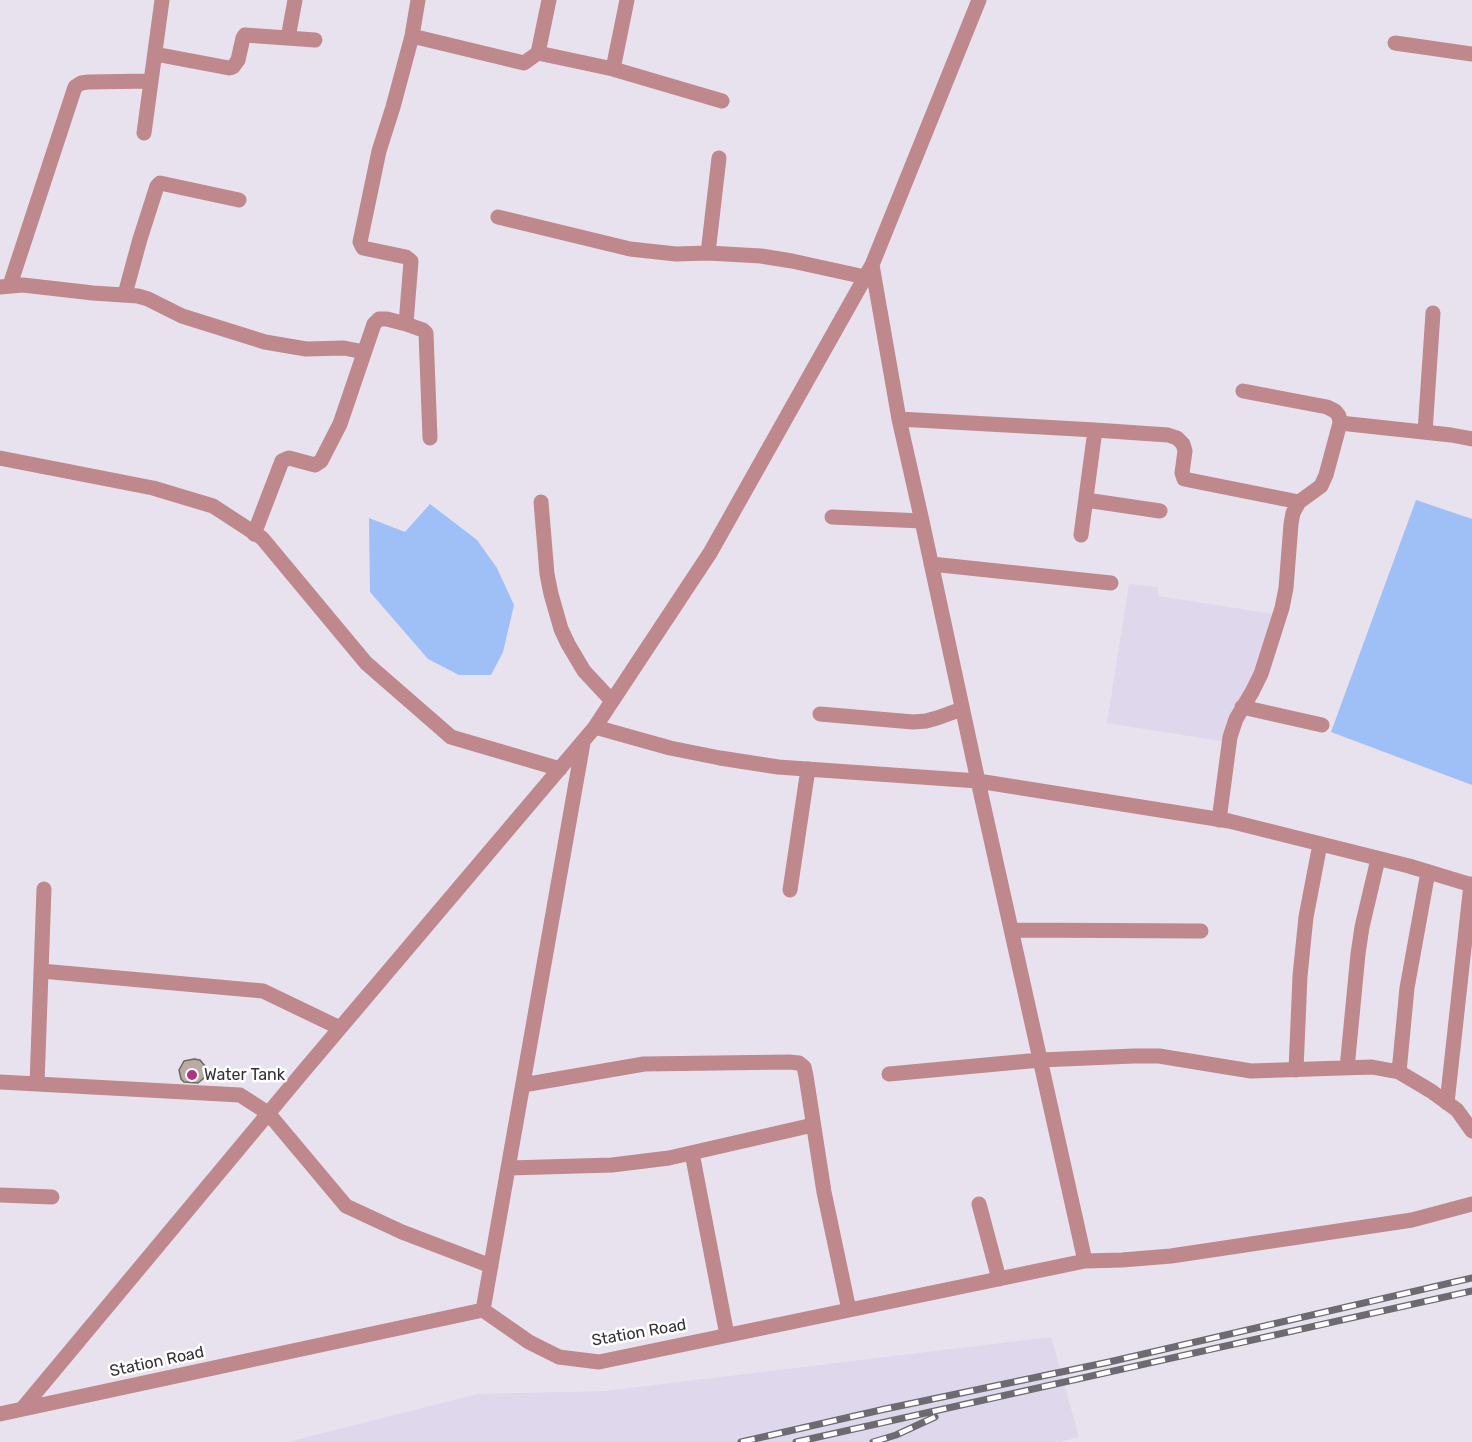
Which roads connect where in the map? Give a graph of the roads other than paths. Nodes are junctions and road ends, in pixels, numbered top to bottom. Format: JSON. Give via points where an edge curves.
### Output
{"nodes":[{"id":1,"x":162,"y":0,"type":"edge"},
{"id":2,"x":295,"y":0,"type":"edge"},
{"id":3,"x":418,"y":0,"type":"edge"},
{"id":4,"x":549,"y":0,"type":"edge"},
{"id":5,"x":627,"y":0,"type":"edge"},
{"id":6,"x":979,"y":0,"type":"edge"},
{"id":7,"x":411,"y":36,"type":"junction"},
{"id":8,"x":288,"y":38,"type":"junction"},
{"id":9,"x":315,"y":40,"type":"dead end"},
{"id":10,"x":1395,"y":43,"type":"dead end"},
{"id":11,"x":538,"y":53,"type":"junction"},
{"id":12,"x":154,"y":54,"type":"junction"},
{"id":13,"x":1472,"y":54,"type":"edge"},
{"id":14,"x":613,"y":69,"type":"junction"},
{"id":15,"x":151,"y":81,"type":"junction"},
{"id":16,"x":722,"y":100,"type":"dead end"},
{"id":17,"x":144,"y":132,"type":"dead end"},
{"id":18,"x":719,"y":158,"type":"dead end"},
{"id":19,"x":239,"y":200,"type":"dead end"},
{"id":20,"x":498,"y":217,"type":"dead end"},
{"id":21,"x":708,"y":253,"type":"junction"},
{"id":22,"x":868,"y":271,"type":"junction"},
{"id":23,"x":5,"y":286,"type":"edge"},
{"id":24,"x":125,"y":294,"type":"junction"},
{"id":25,"x":1433,"y":313,"type":"dead end"},
{"id":26,"x":406,"y":324,"type":"junction"},
{"id":27,"x":364,"y":352,"type":"junction"},
{"id":28,"x":1243,"y":391,"type":"dead end"},
{"id":29,"x":898,"y":419,"type":"junction"},
{"id":30,"x":1340,"y":423,"type":"junction"},
{"id":31,"x":1095,"y":430,"type":"junction"},
{"id":32,"x":1425,"y":432,"type":"junction"},
{"id":33,"x":430,"y":438,"type":"dead end"},
{"id":34,"x":1472,"y":439,"type":"edge"},
{"id":35,"x":0,"y":458,"type":"edge"},
{"id":36,"x":1086,"y":500,"type":"junction"},
{"id":37,"x":541,"y":502,"type":"dead end"},
{"id":38,"x":1299,"y":502,"type":"junction"},
{"id":39,"x":1160,"y":511,"type":"dead end"},
{"id":40,"x":832,"y":517,"type":"dead end"},
{"id":41,"x":922,"y":521,"type":"junction"},
{"id":42,"x":254,"y":534,"type":"junction"},
{"id":43,"x":1081,"y":535,"type":"dead end"},
{"id":44,"x":931,"y":564,"type":"junction"},
{"id":45,"x":1111,"y":583,"type":"dead end"},
{"id":46,"x":612,"y":701,"type":"junction"},
{"id":47,"x":1242,"y":707,"type":"junction"},
{"id":48,"x":962,"y":709,"type":"junction"},
{"id":49,"x":820,"y":714,"type":"dead end"},
{"id":50,"x":1322,"y":725,"type":"dead end"},
{"id":51,"x":595,"y":727,"type":"junction"},
{"id":52,"x":584,"y":740,"type":"junction"},
{"id":53,"x":560,"y":769,"type":"junction"},
{"id":54,"x":808,"y":769,"type":"junction"},
{"id":55,"x":978,"y":782,"type":"junction"},
{"id":56,"x":1219,"y":820,"type":"junction"},
{"id":57,"x":1320,"y":844,"type":"junction"},
{"id":58,"x":1378,"y":859,"type":"junction"},
{"id":59,"x":1428,"y":872,"type":"junction"},
{"id":60,"x":1472,"y":884,"type":"edge"},
{"id":61,"x":44,"y":889,"type":"dead end"},
{"id":62,"x":790,"y":890,"type":"dead end"},
{"id":63,"x":1011,"y":930,"type":"junction"},
{"id":64,"x":1201,"y":931,"type":"dead end"},
{"id":65,"x":41,"y":971,"type":"junction"},
{"id":66,"x":340,"y":1028,"type":"junction"},
{"id":67,"x":1040,"y":1060,"type":"junction"},
{"id":68,"x":1347,"y":1068,"type":"junction"},
{"id":69,"x":1296,"y":1070,"type":"junction"},
{"id":70,"x":1399,"y":1072,"type":"junction"},
{"id":71,"x":890,"y":1074,"type":"dead end"},
{"id":72,"x":0,"y":1082,"type":"edge"},
{"id":73,"x":37,"y":1084,"type":"junction"},
{"id":74,"x":523,"y":1085,"type":"junction"},
{"id":75,"x":1447,"y":1103,"type":"junction"},
{"id":76,"x":268,"y":1113,"type":"junction"},
{"id":77,"x":813,"y":1125,"type":"junction"},
{"id":78,"x":1472,"y":1131,"type":"edge"},
{"id":79,"x":692,"y":1153,"type":"junction"},
{"id":80,"x":509,"y":1168,"type":"junction"},
{"id":81,"x":0,"y":1195,"type":"edge"},
{"id":82,"x":52,"y":1197,"type":"dead end"},
{"id":83,"x":979,"y":1204,"type":"dead end"},
{"id":84,"x":1472,"y":1204,"type":"edge"},
{"id":85,"x":1085,"y":1261,"type":"junction"},
{"id":86,"x":491,"y":1266,"type":"junction"},
{"id":87,"x":999,"y":1279,"type":"junction"},
{"id":88,"x":483,"y":1310,"type":"junction"},
{"id":89,"x":849,"y":1310,"type":"junction"},
{"id":90,"x":727,"y":1335,"type":"junction"},
{"id":91,"x":22,"y":1409,"type":"junction"},
{"id":92,"x":0,"y":1414,"type":"edge"}],
"edges":[{"from":1,"to":12,"type":"street"},
{"from":2,"to":8,"type":"street"},
{"from":3,"to":7,"type":"street"},
{"from":4,"to":11,"type":"street"},
{"from":5,"to":14,"type":"street"},
{"from":6,"to":22,"type":"street"},
{"from":7,"to":11,"type":"street","via":[[525,63]]},
{"from":7,"to":26,"type":"street","via":[[379,151],[360,242],[363,248],[411,261]]},
{"from":8,"to":9,"type":"street"},
{"from":8,"to":12,"type":"street","via":[[245,35],[238,60],[229,69]]},
{"from":10,"to":13,"type":"street"},
{"from":11,"to":14,"type":"street"},
{"from":12,"to":15,"type":"street"},
{"from":14,"to":16,"type":"street"},
{"from":15,"to":17,"type":"street"},
{"from":15,"to":23,"type":"street","via":[[81,82],[75,87]]},
{"from":18,"to":21,"type":"street"},
{"from":19,"to":24,"type":"street","via":[[160,183]]},
{"from":20,"to":21,"type":"street","via":[[630,249]]},
{"from":21,"to":22,"type":"street","via":[[771,257]]},
{"from":22,"to":29,"type":"street"},
{"from":22,"to":46,"type":"street","via":[[710,553]]},
{"from":23,"to":24,"type":"street"},
{"from":24,"to":27,"type":"street","via":[[265,342]]},
{"from":25,"to":32,"type":"street"},
{"from":26,"to":27,"type":"street","via":[[379,319]]},
{"from":26,"to":33,"type":"street","via":[[427,335]]},
{"from":27,"to":42,"type":"street","via":[[340,424],[321,461],[315,465],[289,458],[282,461]]},
{"from":28,"to":30,"type":"street","via":[[1327,407],[1335,411]]},
{"from":29,"to":31,"type":"street"},
{"from":29,"to":41,"type":"street"},
{"from":30,"to":32,"type":"street"},
{"from":30,"to":38,"type":"street","via":[[1321,486]]},
{"from":31,"to":36,"type":"street"},
{"from":31,"to":38,"type":"street","via":[[1177,438],[1185,451],[1184,479]]},
{"from":32,"to":34,"type":"street"},
{"from":35,"to":42,"type":"street","via":[[153,488],[213,506]]},
{"from":36,"to":39,"type":"street"},
{"from":36,"to":43,"type":"street"},
{"from":37,"to":46,"type":"street","via":[[547,574],[561,629],[584,671]]},
{"from":38,"to":47,"type":"street","via":[[1291,524],[1282,608],[1261,674]]},
{"from":40,"to":41,"type":"street"},
{"from":41,"to":44,"type":"street"},
{"from":42,"to":53,"type":"street","via":[[262,538],[366,663],[452,737]]},
{"from":44,"to":45,"type":"street"},
{"from":44,"to":48,"type":"street"},
{"from":46,"to":51,"type":"street"},
{"from":47,"to":50,"type":"street"},
{"from":47,"to":56,"type":"street","via":[[1230,737]]},
{"from":48,"to":49,"type":"street","via":[[913,722]]},
{"from":48,"to":55,"type":"street"},
{"from":51,"to":52,"type":"street"},
{"from":51,"to":54,"type":"street","via":[[720,758]]},
{"from":52,"to":53,"type":"street"},
{"from":52,"to":74,"type":"street"},
{"from":53,"to":66,"type":"street"},
{"from":54,"to":55,"type":"street"},
{"from":54,"to":62,"type":"street"},
{"from":55,"to":56,"type":"street"},
{"from":55,"to":63,"type":"street"},
{"from":56,"to":57,"type":"street"},
{"from":57,"to":58,"type":"street"},
{"from":57,"to":69,"type":"street","via":[[1306,917]]},
{"from":58,"to":59,"type":"street"},
{"from":58,"to":68,"type":"street","via":[[1362,927]]},
{"from":59,"to":60,"type":"street"},
{"from":59,"to":70,"type":"street","via":[[1407,988]]},
{"from":60,"to":75,"type":"street"},
{"from":61,"to":65,"type":"street"},
{"from":63,"to":64,"type":"street"},
{"from":63,"to":67,"type":"street"},
{"from":65,"to":66,"type":"street","via":[[263,990]]},
{"from":65,"to":73,"type":"street"},
{"from":66,"to":76,"type":"street"},
{"from":67,"to":69,"type":"street","via":[[1160,1056],[1251,1071]]},
{"from":67,"to":71,"type":"street"},
{"from":67,"to":85,"type":"street"},
{"from":68,"to":69,"type":"street"},
{"from":68,"to":70,"type":"street"},
{"from":70,"to":75,"type":"street"},
{"from":72,"to":73,"type":"street"},
{"from":73,"to":76,"type":"street","via":[[240,1095]]},
{"from":74,"to":77,"type":"street","via":[[644,1064],[799,1063],[804,1067]]},
{"from":74,"to":80,"type":"street"},
{"from":75,"to":78,"type":"street"},
{"from":76,"to":86,"type":"street","via":[[346,1206]]},
{"from":76,"to":91,"type":"street"},
{"from":77,"to":79,"type":"street"},
{"from":77,"to":89,"type":"street"},
{"from":79,"to":80,"type":"street","via":[[612,1165]]},
{"from":79,"to":90,"type":"street"},
{"from":80,"to":86,"type":"street"},
{"from":81,"to":82,"type":"street"},
{"from":83,"to":87,"type":"street"},
{"from":84,"to":85,"type":"street","name":"Station Road","via":[[1412,1220],[1194,1252]]},
{"from":85,"to":87,"type":"street","name":"Station Road"},
{"from":86,"to":88,"type":"street"},
{"from":87,"to":89,"type":"street","name":"Station Road"},
{"from":88,"to":90,"type":"street","name":"Station Road","via":[[529,1342],[559,1357],[599,1362]]},
{"from":88,"to":91,"type":"street","name":"Station Road"},
{"from":89,"to":90,"type":"street","name":"Station Road"},
{"from":91,"to":92,"type":"street","name":"Station Road"}]}
